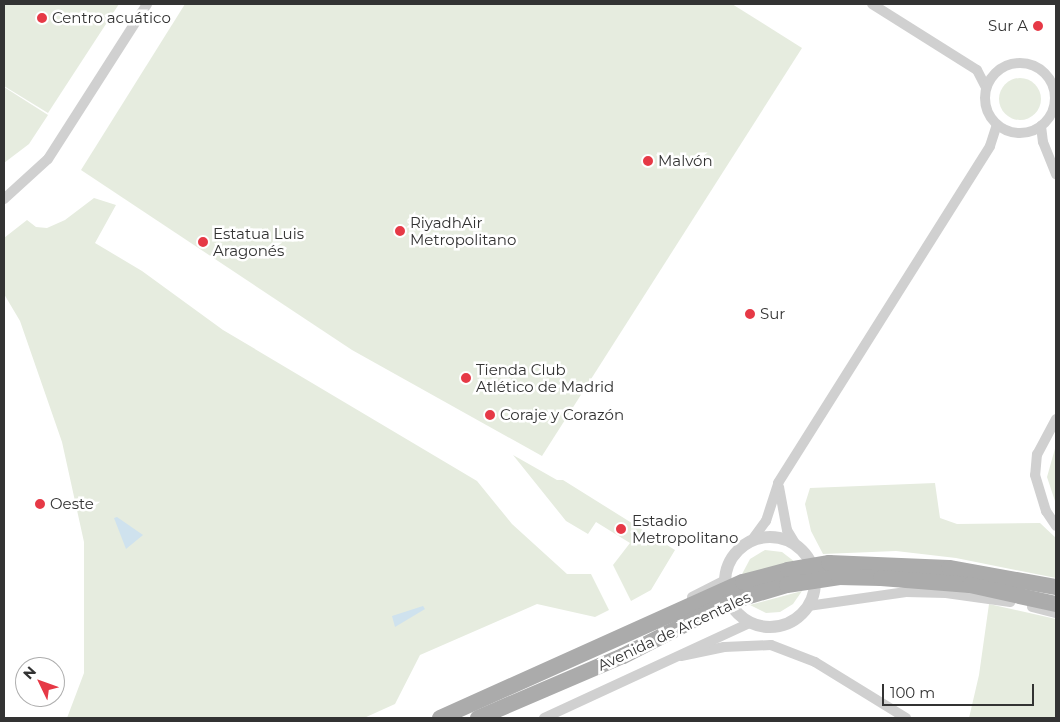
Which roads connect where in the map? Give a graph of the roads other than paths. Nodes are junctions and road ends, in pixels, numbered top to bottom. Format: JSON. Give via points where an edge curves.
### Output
{"nodes":[{"id":1,"x":147,"y":4,"type":"edge"},
{"id":2,"x":872,"y":4,"type":"edge"},
{"id":3,"x":1001,"y":68,"type":"junction"},
{"id":4,"x":977,"y":70,"type":"junction"},
{"id":5,"x":986,"y":88,"type":"junction"},
{"id":6,"x":997,"y":125,"type":"junction"},
{"id":7,"x":1041,"y":126,"type":"junction"},
{"id":8,"x":1011,"y":132,"type":"junction"},
{"id":9,"x":990,"y":146,"type":"junction"},
{"id":10,"x":1056,"y":174,"type":"edge"},
{"id":11,"x":4,"y":199,"type":"edge"},
{"id":12,"x":1056,"y":419,"type":"edge"},
{"id":13,"x":778,"y":483,"type":"junction"},
{"id":14,"x":1056,"y":526,"type":"edge"},
{"id":15,"x":752,"y":540,"type":"junction"},
{"id":16,"x":796,"y":545,"type":"junction"},
{"id":17,"x":814,"y":573,"type":"junction"},
{"id":18,"x":1056,"y":587,"type":"edge"},
{"id":19,"x":726,"y":591,"type":"junction"},
{"id":20,"x":1056,"y":604,"type":"edge"},
{"id":21,"x":808,"y":606,"type":"junction"},
{"id":22,"x":1056,"y":613,"type":"edge"},
{"id":23,"x":750,"y":623,"type":"junction"},
{"id":24,"x":681,"y":656,"type":"junction"},
{"id":25,"x":577,"y":703,"type":"junction"},
{"id":26,"x":440,"y":718,"type":"edge"},
{"id":27,"x":478,"y":718,"type":"edge"},
{"id":28,"x":544,"y":718,"type":"edge"},
{"id":29,"x":559,"y":718,"type":"edge"},
{"id":30,"x":906,"y":718,"type":"edge"}],
"edges":[{"from":1,"to":11,"type":"street","via":[[48,159]]},
{"from":2,"to":4,"type":"street"},
{"from":3,"to":4,"type":"street"},
{"from":3,"to":5,"type":"street"},
{"from":3,"to":7,"type":"street","via":[[1011,64],[1032,65],[1049,78],[1055,98],[1053,109]]},
{"from":4,"to":5,"type":"street"},
{"from":5,"to":6,"type":"street","via":[[986,108]]},
{"from":6,"to":8,"type":"street"},
{"from":6,"to":9,"type":"street"},
{"from":7,"to":8,"type":"street","via":[[1032,131]]},
{"from":7,"to":10,"type":"street","via":[[1043,142]]},
{"from":8,"to":9,"type":"street"},
{"from":9,"to":13,"type":"street"},
{"from":12,"to":14,"type":"street","via":[[1037,454],[1035,475],[1046,511]]},
{"from":13,"to":15,"type":"street","via":[[766,520]]},
{"from":13,"to":16,"type":"street","via":[[787,530]]},
{"from":15,"to":16,"type":"street","via":[[775,537]]},
{"from":15,"to":19,"type":"street","via":[[732,558]]},
{"from":16,"to":17,"type":"street"},
{"from":17,"to":18,"type":"main road","name":"Avenida de Arcentales","via":[[836,563],[949,568]]},
{"from":17,"to":19,"type":"main road","name":"Avenida de Arcentales","via":[[787,585]]},
{"from":17,"to":20,"type":"main road","name":"Avenida de Arcentales","via":[[970,586]]},
{"from":17,"to":21,"type":"street"},
{"from":19,"to":23,"type":"street"},
{"from":19,"to":26,"type":"main road","name":"Avenida de Arcentales"},
{"from":19,"to":27,"type":"main road","name":"Avenida de Arcentales","via":[[623,656]]},
{"from":21,"to":22,"type":"street","via":[[906,592],[986,597]]},
{"from":21,"to":23,"type":"street","via":[[797,618],[782,626],[771,628]]},
{"from":23,"to":24,"type":"street"},
{"from":24,"to":25,"type":"street"},
{"from":24,"to":30,"type":"street","via":[[724,647],[771,646],[815,662]]},
{"from":25,"to":28,"type":"street"},
{"from":25,"to":29,"type":"street"}]}
